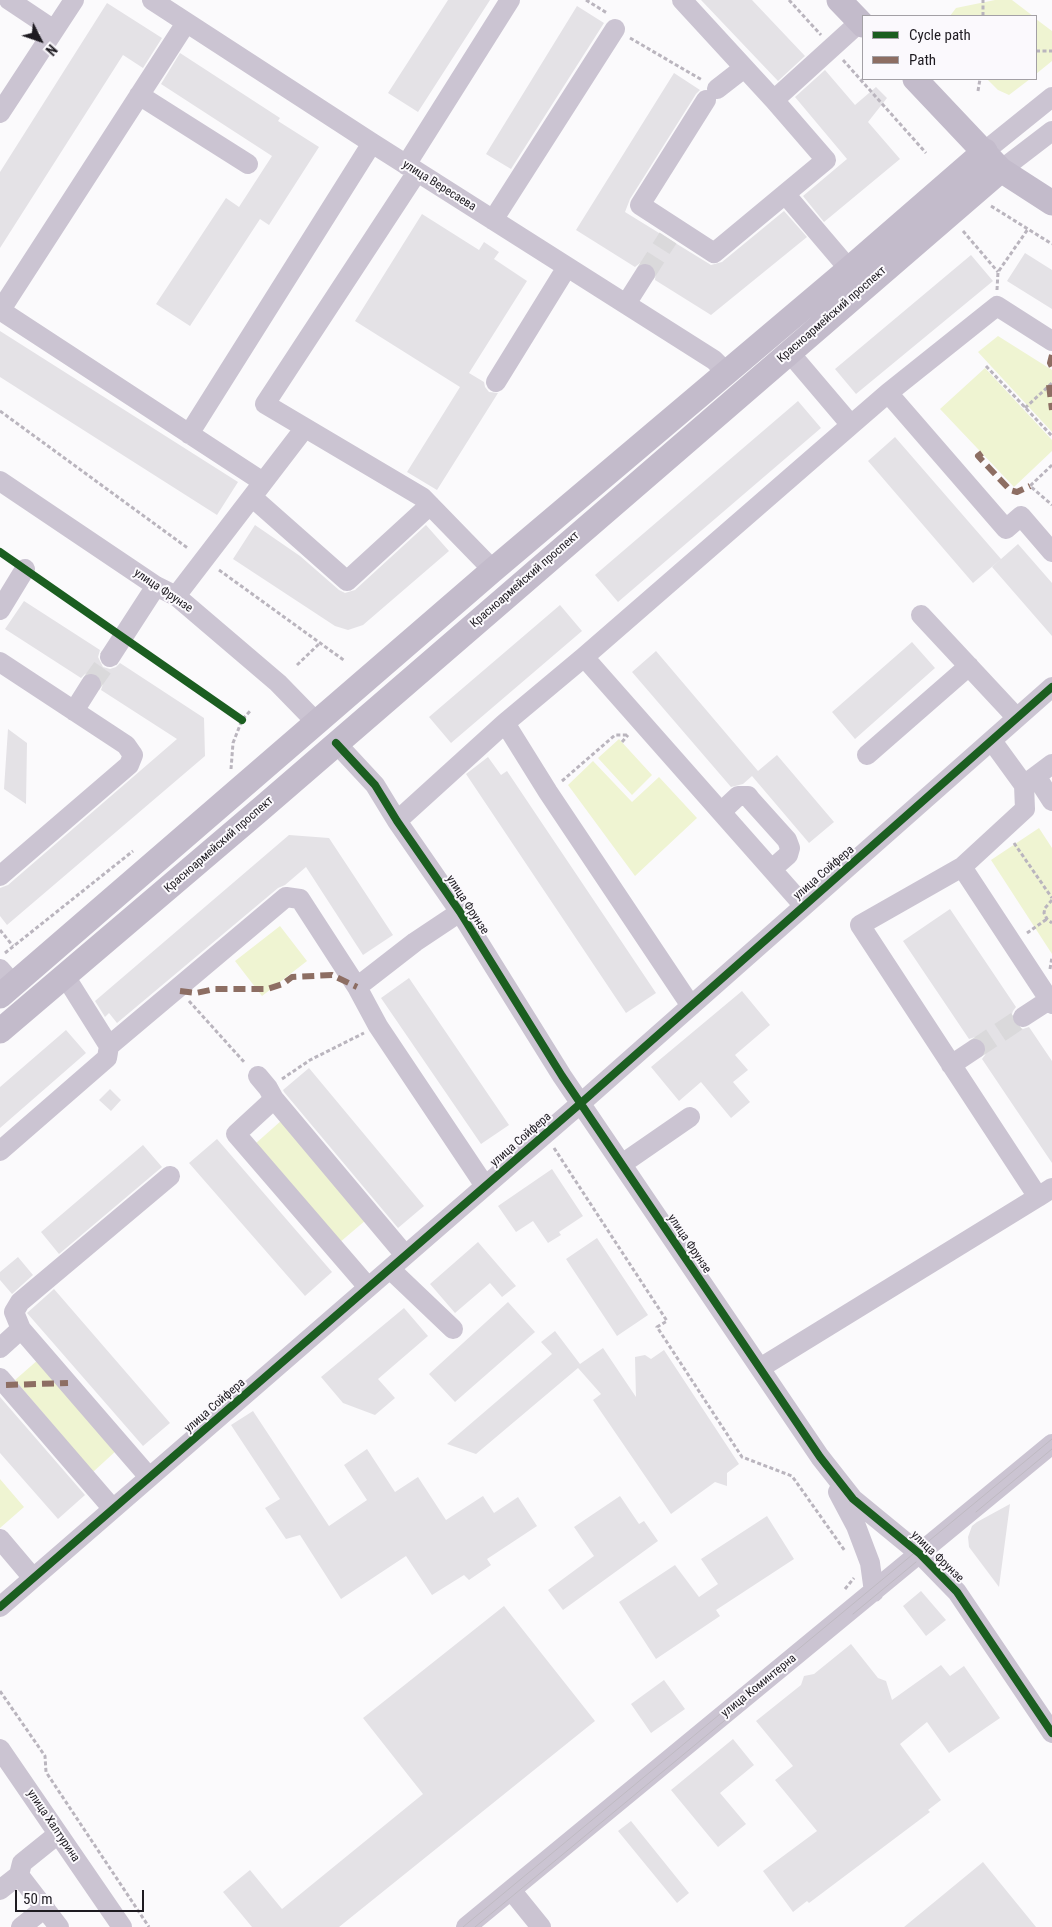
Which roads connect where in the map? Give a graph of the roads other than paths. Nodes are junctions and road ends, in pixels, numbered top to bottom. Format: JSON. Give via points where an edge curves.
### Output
{"nodes":[{"id":1,"x":9,"y":0,"type":"edge"},
{"id":2,"x":74,"y":0,"type":"edge"},
{"id":3,"x":152,"y":0,"type":"edge"},
{"id":4,"x":510,"y":0,"type":"edge"},
{"id":5,"x":682,"y":0,"type":"edge"},
{"id":6,"x":839,"y":0,"type":"edge"},
{"id":7,"x":186,"y":23,"type":"junction"},
{"id":8,"x":862,"y":24,"type":"edge"},
{"id":9,"x":615,"y":29,"type":"road end"},
{"id":10,"x":54,"y":30,"type":"junction"},
{"id":11,"x":744,"y":68,"type":"junction"},
{"id":12,"x":916,"y":80,"type":"edge"},
{"id":13,"x":139,"y":95,"type":"junction"},
{"id":14,"x":1052,"y":97,"type":"edge"},
{"id":15,"x":774,"y":100,"type":"junction"},
{"id":16,"x":0,"y":113,"type":"edge"},
{"id":17,"x":1052,"y":131,"type":"edge"},
{"id":18,"x":372,"y":143,"type":"junction"},
{"id":19,"x":985,"y":151,"type":"junction"},
{"id":20,"x":248,"y":164,"type":"dead end"},
{"id":21,"x":412,"y":169,"type":"junction"},
{"id":22,"x":1001,"y":170,"type":"junction"},
{"id":23,"x":786,"y":195,"type":"junction"},
{"id":24,"x":1052,"y":203,"type":"edge"},
{"id":25,"x":493,"y":220,"type":"junction"},
{"id":26,"x":568,"y":267,"type":"junction"},
{"id":27,"x":849,"y":269,"type":"junction"},
{"id":28,"x":645,"y":274,"type":"tunnel mouth"},
{"id":29,"x":626,"y":304,"type":"junction"},
{"id":30,"x":0,"y":311,"type":"edge"},
{"id":31,"x":1052,"y":341,"type":"edge"},
{"id":32,"x":789,"y":352,"type":"junction"},
{"id":33,"x":726,"y":372,"type":"junction"},
{"id":34,"x":496,"y":382,"type":"dead end"},
{"id":35,"x":888,"y":393,"type":"junction"},
{"id":36,"x":851,"y":425,"type":"junction"},
{"id":37,"x":304,"y":428,"type":"junction"},
{"id":38,"x":189,"y":434,"type":"junction"},
{"id":39,"x":0,"y":481,"type":"edge"},
{"id":40,"x":258,"y":489,"type":"junction"},
{"id":41,"x":430,"y":505,"type":"junction"},
{"id":42,"x":1052,"y":552,"type":"edge"},
{"id":43,"x":25,"y":569,"type":"road end"},
{"id":44,"x":493,"y":570,"type":"junction"},
{"id":45,"x":156,"y":586,"type":"junction"},
{"id":46,"x":176,"y":596,"type":"junction"},
{"id":47,"x":0,"y":610,"type":"edge"},
{"id":48,"x":921,"y":615,"type":"dead end"},
{"id":49,"x":110,"y":657,"type":"tunnel mouth"},
{"id":50,"x":584,"y":657,"type":"junction"},
{"id":51,"x":0,"y":662,"type":"edge"},
{"id":52,"x":969,"y":666,"type":"junction"},
{"id":53,"x":91,"y":684,"type":"tunnel mouth"},
{"id":54,"x":1052,"y":687,"type":"edge"},
{"id":55,"x":74,"y":711,"type":"junction"},
{"id":56,"x":1017,"y":718,"type":"junction"},
{"id":57,"x":316,"y":722,"type":"junction"},
{"id":58,"x":505,"y":723,"type":"junction"},
{"id":59,"x":992,"y":741,"type":"junction"},
{"id":60,"x":336,"y":743,"type":"junction"},
{"id":61,"x":867,"y":755,"type":"dead end"},
{"id":62,"x":1052,"y":764,"type":"edge"},
{"id":63,"x":1030,"y":781,"type":"junction"},
{"id":64,"x":1052,"y":801,"type":"edge"},
{"id":65,"x":720,"y":812,"type":"junction"},
{"id":66,"x":397,"y":822,"type":"junction"},
{"id":67,"x":962,"y":867,"type":"junction"},
{"id":68,"x":772,"y":870,"type":"junction"},
{"id":69,"x":0,"y":876,"type":"edge"},
{"id":70,"x":804,"y":906,"type":"junction"},
{"id":71,"x":460,"y":912,"type":"junction"},
{"id":72,"x":65,"y":976,"type":"junction"},
{"id":73,"x":4,"y":983,"type":"edge"},
{"id":74,"x":357,"y":988,"type":"junction"},
{"id":75,"x":1051,"y":1001,"type":"edge"},
{"id":76,"x":691,"y":1006,"type":"junction"},
{"id":77,"x":1023,"y":1017,"type":"tunnel mouth"},
{"id":78,"x":0,"y":1031,"type":"edge"},
{"id":79,"x":109,"y":1046,"type":"junction"},
{"id":80,"x":975,"y":1049,"type":"tunnel mouth"},
{"id":81,"x":951,"y":1064,"type":"junction"},
{"id":82,"x":581,"y":1103,"type":"junction"},
{"id":83,"x":690,"y":1117,"type":"dead end"},
{"id":84,"x":0,"y":1150,"type":"edge"},
{"id":85,"x":622,"y":1164,"type":"junction"},
{"id":86,"x":170,"y":1176,"type":"dead end"},
{"id":87,"x":485,"y":1186,"type":"junction"},
{"id":88,"x":1045,"y":1192,"type":"edge"},
{"id":89,"x":405,"y":1255,"type":"junction"},
{"id":90,"x":390,"y":1268,"type":"junction"},
{"id":91,"x":368,"y":1288,"type":"junction"},
{"id":92,"x":453,"y":1328,"type":"dead end"},
{"id":93,"x":21,"y":1329,"type":"junction"},
{"id":94,"x":0,"y":1348,"type":"edge"},
{"id":95,"x":760,"y":1368,"type":"junction"},
{"id":96,"x":0,"y":1378,"type":"edge"},
{"id":97,"x":1052,"y":1444,"type":"edge"},
{"id":98,"x":820,"y":1457,"type":"junction"},
{"id":99,"x":149,"y":1477,"type":"junction"},
{"id":100,"x":113,"y":1509,"type":"junction"},
{"id":101,"x":0,"y":1539,"type":"edge"},
{"id":102,"x":920,"y":1554,"type":"junction"},
{"id":103,"x":33,"y":1578,"type":"junction"},
{"id":104,"x":874,"y":1592,"type":"junction"},
{"id":105,"x":0,"y":1607,"type":"edge"},
{"id":106,"x":1052,"y":1733,"type":"edge"},
{"id":107,"x":0,"y":1749,"type":"edge"},
{"id":108,"x":58,"y":1834,"type":"junction"},
{"id":109,"x":19,"y":1875,"type":"junction"},
{"id":110,"x":0,"y":1890,"type":"edge"},
{"id":111,"x":511,"y":1890,"type":"junction"},
{"id":112,"x":45,"y":1908,"type":"junction"},
{"id":113,"x":21,"y":1927,"type":"edge"},
{"id":114,"x":60,"y":1927,"type":"edge"},
{"id":115,"x":122,"y":1927,"type":"edge"},
{"id":116,"x":466,"y":1927,"type":"edge"},
{"id":117,"x":541,"y":1927,"type":"edge"}],
"edges":[{"from":1,"to":10,"type":"street"},
{"from":2,"to":10,"type":"street"},
{"from":3,"to":7,"type":"street","name":"улица Вересаева"},
{"from":4,"to":21,"type":"street"},
{"from":5,"to":11,"type":"street"},
{"from":6,"to":8,"type":"main road"},
{"from":7,"to":13,"type":"street"},
{"from":7,"to":18,"type":"street","name":"улица Вересаева"},
{"from":8,"to":15,"type":"street"},
{"from":9,"to":25,"type":"street"},
{"from":10,"to":16,"type":"street"},
{"from":11,"to":15,"type":"street"},
{"from":11,"to":23,"type":"street","via":[[712,95],[640,205],[671,233],[714,253]]},
{"from":12,"to":19,"type":"main road"},
{"from":13,"to":20,"type":"street"},
{"from":13,"to":30,"type":"street"},
{"from":14,"to":19,"type":"street","name":"Красноармейский проспект"},
{"from":15,"to":23,"type":"street","via":[[826,160]]},
{"from":17,"to":22,"type":"street","name":"Красноармейский проспект"},
{"from":18,"to":21,"type":"street","name":"улица Вересаева"},
{"from":18,"to":38,"type":"street"},
{"from":19,"to":22,"type":"main road"},
{"from":19,"to":27,"type":"main road","name":"Красноармейский проспект"},
{"from":21,"to":25,"type":"street","name":"улица Вересаева"},
{"from":21,"to":37,"type":"street","via":[[264,404]]},
{"from":22,"to":24,"type":"main road"},
{"from":22,"to":32,"type":"main road","name":"Красноармейский проспект"},
{"from":23,"to":27,"type":"street"},
{"from":25,"to":26,"type":"street","name":"улица Вересаева"},
{"from":26,"to":29,"type":"street","name":"улица Вересаева"},
{"from":26,"to":34,"type":"street"},
{"from":27,"to":33,"type":"main road","name":"Красноармейский проспект"},
{"from":28,"to":29,"type":"street"},
{"from":29,"to":33,"type":"street","name":"улица Вересаева","via":[[714,360]]},
{"from":30,"to":38,"type":"street"},
{"from":31,"to":35,"type":"street","via":[[997,306]]},
{"from":32,"to":36,"type":"street"},
{"from":32,"to":60,"type":"main road","name":"Красноармейский проспект"},
{"from":33,"to":44,"type":"main road","name":"Красноармейский проспект"},
{"from":35,"to":36,"type":"street"},
{"from":35,"to":42,"type":"street","via":[[1006,529],[1021,516]]},
{"from":36,"to":50,"type":"street"},
{"from":37,"to":40,"type":"street"},
{"from":37,"to":41,"type":"street","via":[[422,497]]},
{"from":38,"to":40,"type":"street"},
{"from":39,"to":45,"type":"street","name":"улица Фрунзе"},
{"from":40,"to":41,"type":"street","via":[[347,582]]},
{"from":40,"to":46,"type":"street"},
{"from":41,"to":44,"type":"street"},
{"from":43,"to":47,"type":"street"},
{"from":44,"to":57,"type":"main road","name":"Красноармейский проспект"},
{"from":45,"to":46,"type":"street","name":"улица Фрунзе"},
{"from":45,"to":49,"type":"street"},
{"from":46,"to":57,"type":"street","name":"улица Фрунзе","via":[[278,683]]},
{"from":48,"to":52,"type":"street"},
{"from":50,"to":58,"type":"street"},
{"from":50,"to":65,"type":"street"},
{"from":51,"to":55,"type":"street"},
{"from":52,"to":56,"type":"street"},
{"from":52,"to":61,"type":"street"},
{"from":53,"to":55,"type":"street"},
{"from":54,"to":56,"type":"street","name":"улица Сойфера"},
{"from":55,"to":69,"type":"street","via":[[126,745],[133,755],[129,765]]},
{"from":56,"to":59,"type":"street","name":"улица Сойфера"},
{"from":57,"to":60,"type":"main road","name":"улица Фрунзе"},
{"from":57,"to":73,"type":"main road","name":"Красноармейский проспект"},
{"from":58,"to":66,"type":"street"},
{"from":58,"to":76,"type":"street"},
{"from":59,"to":63,"type":"street"},
{"from":59,"to":70,"type":"street","name":"улица Сойфера"},
{"from":60,"to":66,"type":"street","name":"улица Фрунзе","via":[[375,786]]},
{"from":60,"to":72,"type":"main road","name":"Красноармейский проспект"},
{"from":62,"to":63,"type":"street"},
{"from":63,"to":64,"type":"street"},
{"from":63,"to":67,"type":"street","via":[[1025,809]]},
{"from":65,"to":68,"type":"street"},
{"from":65,"to":68,"type":"street","via":[[738,796],[748,796],[787,840],[790,848],[788,855]]},
{"from":66,"to":71,"type":"street","name":"улица Фрунзе"},
{"from":67,"to":75,"type":"street"},
{"from":67,"to":81,"type":"street","via":[[860,925]]},
{"from":68,"to":70,"type":"street"},
{"from":70,"to":76,"type":"street","name":"улица Сойфера"},
{"from":71,"to":74,"type":"street","via":[[415,942]]},
{"from":71,"to":82,"type":"street","name":"улица Фрунзе"},
{"from":72,"to":78,"type":"main road","name":"Красноармейский проспект"},
{"from":72,"to":79,"type":"street"},
{"from":74,"to":79,"type":"street","via":[[300,899],[286,897]]},
{"from":74,"to":87,"type":"street","via":[[378,1026]]},
{"from":75,"to":77,"type":"street"},
{"from":76,"to":82,"type":"street","name":"улица Сойфера"},
{"from":79,"to":84,"type":"street","via":[[107,1058]]},
{"from":80,"to":81,"type":"street"},
{"from":81,"to":88,"type":"street"},
{"from":82,"to":85,"type":"street","name":"улица Фрунзе"},
{"from":82,"to":87,"type":"street","name":"улица Сойфера"},
{"from":83,"to":85,"type":"street"},
{"from":85,"to":95,"type":"street","name":"улица Фрунзе"},
{"from":86,"to":93,"type":"street","via":[[20,1302],[14,1312]]},
{"from":87,"to":89,"type":"street","name":"улица Сойфера"},
{"from":88,"to":95,"type":"street"},
{"from":89,"to":90,"type":"street","name":"улица Сойфера"},
{"from":89,"to":91,"type":"street","via":[[261,1082],[236,1134]]},
{"from":90,"to":91,"type":"street","name":"улица Сойфера"},
{"from":90,"to":92,"type":"street"},
{"from":91,"to":99,"type":"street","name":"улица Сойфера"},
{"from":93,"to":94,"type":"street"},
{"from":93,"to":99,"type":"street"},
{"from":95,"to":98,"type":"street","name":"улица Фрунзе"},
{"from":96,"to":100,"type":"street"},
{"from":97,"to":102,"type":"street","name":"улица Коминтерна"},
{"from":98,"to":102,"type":"street","name":"улица Фрунзе","via":[[853,1499]]},
{"from":98,"to":104,"type":"street","via":[[856,1526],[870,1563]]},
{"from":99,"to":100,"type":"street","name":"улица Сойфера"},
{"from":100,"to":103,"type":"street","name":"улица Сойфера"},
{"from":101,"to":103,"type":"street"},
{"from":102,"to":104,"type":"street","name":"улица Коминтерна"},
{"from":102,"to":106,"type":"street","name":"улица Фрунзе","via":[[957,1592]]},
{"from":103,"to":105,"type":"street","name":"улица Сойфера"},
{"from":104,"to":111,"type":"street","name":"улица Коминтерна"},
{"from":107,"to":108,"type":"street","name":"улица Халтурина"},
{"from":108,"to":109,"type":"street","via":[[22,1863]]},
{"from":108,"to":115,"type":"street","name":"улица Халтурина"},
{"from":109,"to":110,"type":"street"},
{"from":109,"to":112,"type":"street"},
{"from":111,"to":116,"type":"street","name":"улица Коминтерна"},
{"from":111,"to":117,"type":"street"},
{"from":112,"to":113,"type":"street"},
{"from":112,"to":114,"type":"street"}]}
